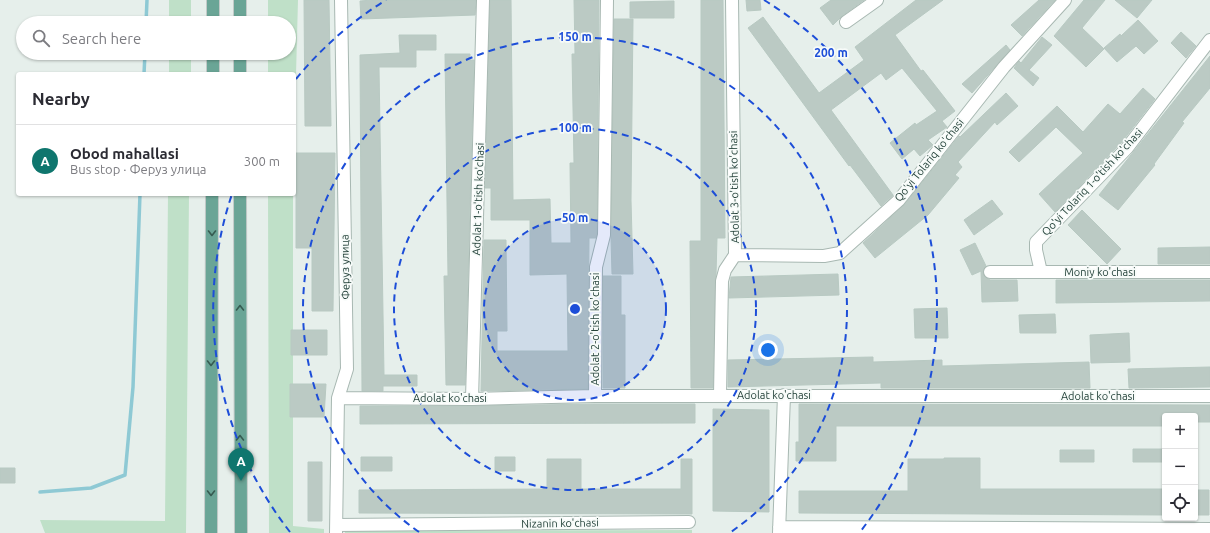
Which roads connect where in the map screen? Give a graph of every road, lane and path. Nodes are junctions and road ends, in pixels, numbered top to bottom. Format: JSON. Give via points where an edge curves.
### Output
{"nodes":[{"id":1,"x":213,"y":0,"type":"edge"},
{"id":2,"x":240,"y":0,"type":"edge"},
{"id":3,"x":341,"y":0,"type":"edge"},
{"id":4,"x":484,"y":0,"type":"edge"},
{"id":5,"x":607,"y":0,"type":"edge"},
{"id":6,"x":732,"y":0,"type":"edge"},
{"id":7,"x":877,"y":0,"type":"edge"},
{"id":8,"x":1065,"y":0,"type":"edge"},
{"id":9,"x":213,"y":16,"type":"edge"},
{"id":10,"x":240,"y":16,"type":"edge"},
{"id":11,"x":846,"y":22,"type":"dead end"},
{"id":12,"x":1210,"y":40,"type":"edge"},
{"id":13,"x":213,"y":60,"type":"edge"},
{"id":14,"x":240,"y":60,"type":"edge"},
{"id":15,"x":212,"y":72,"type":"edge"},
{"id":16,"x":240,"y":72,"type":"edge"},
{"id":17,"x":212,"y":196,"type":"edge"},
{"id":18,"x":240,"y":196,"type":"edge"},
{"id":19,"x":735,"y":255,"type":"junction"},
{"id":20,"x":990,"y":272,"type":"dead end"},
{"id":21,"x":1041,"y":272,"type":"junction"},
{"id":22,"x":1210,"y":272,"type":"edge"},
{"id":23,"x":720,"y":395,"type":"junction"},
{"id":24,"x":784,"y":395,"type":"junction"},
{"id":25,"x":595,"y":396,"type":"junction"},
{"id":26,"x":1210,"y":396,"type":"edge"},
{"id":27,"x":338,"y":398,"type":"junction"},
{"id":28,"x":472,"y":398,"type":"junction"},
{"id":29,"x":689,"y":522,"type":"dead end"},
{"id":30,"x":336,"y":529,"type":"edge"},
{"id":31,"x":1210,"y":529,"type":"edge"},
{"id":32,"x":779,"y":530,"type":"edge"},
{"id":33,"x":211,"y":533,"type":"edge"},
{"id":34,"x":240,"y":533,"type":"edge"}],
"edges":[{"from":1,"to":9,"type":"main road"},
{"from":2,"to":10,"type":"main road"},
{"from":3,"to":27,"type":"street","name":"Феруз улица","via":[[347,369]]},
{"from":4,"to":28,"type":"street","name":"Adolat 1-o'tish ko'chasi"},
{"from":5,"to":25,"type":"street","name":"Adolat 2-o'tish ko'chasi","via":[[604,235],[596,267]]},
{"from":6,"to":19,"type":"street","name":"Adolat 3-o'tish ko'chasi"},
{"from":7,"to":11,"type":"street"},
{"from":8,"to":19,"type":"street","name":"Qo'yi Tolariq ko'chasi","via":[[1004,67],[899,200],[840,252],[824,256]]},
{"from":12,"to":21,"type":"street","name":"Qo'yi Tolariq 1-o'tish ko'chasi","via":[[1127,148],[1036,242]]},
{"from":13,"to":15,"type":"main road"},
{"from":14,"to":16,"type":"main road"},
{"from":17,"to":33,"type":"main road","one_way":true},
{"from":34,"to":18,"type":"main road","one_way":true},
{"from":19,"to":23,"type":"street","name":"Adolat 3-o'tish ko'chasi","via":[[725,270],[722,281]]},
{"from":20,"to":21,"type":"street","name":"Moniy ko'chasi"},
{"from":21,"to":22,"type":"street","name":"Moniy ko'chasi"},
{"from":23,"to":24,"type":"street","name":"Adolat ko'chasi"},
{"from":23,"to":25,"type":"street","name":"Adolat ko'chasi"},
{"from":24,"to":26,"type":"street","name":"Adolat ko'chasi"},
{"from":24,"to":32,"type":"street"},
{"from":25,"to":28,"type":"street","name":"Adolat ko'chasi"},
{"from":27,"to":28,"type":"street","name":"Adolat ko'chasi"},
{"from":27,"to":30,"type":"street","name":"Феруз улица"},
{"from":29,"to":30,"type":"street","name":"Nizanin ko'chasi"},
{"from":31,"to":32,"type":"street"}]}
